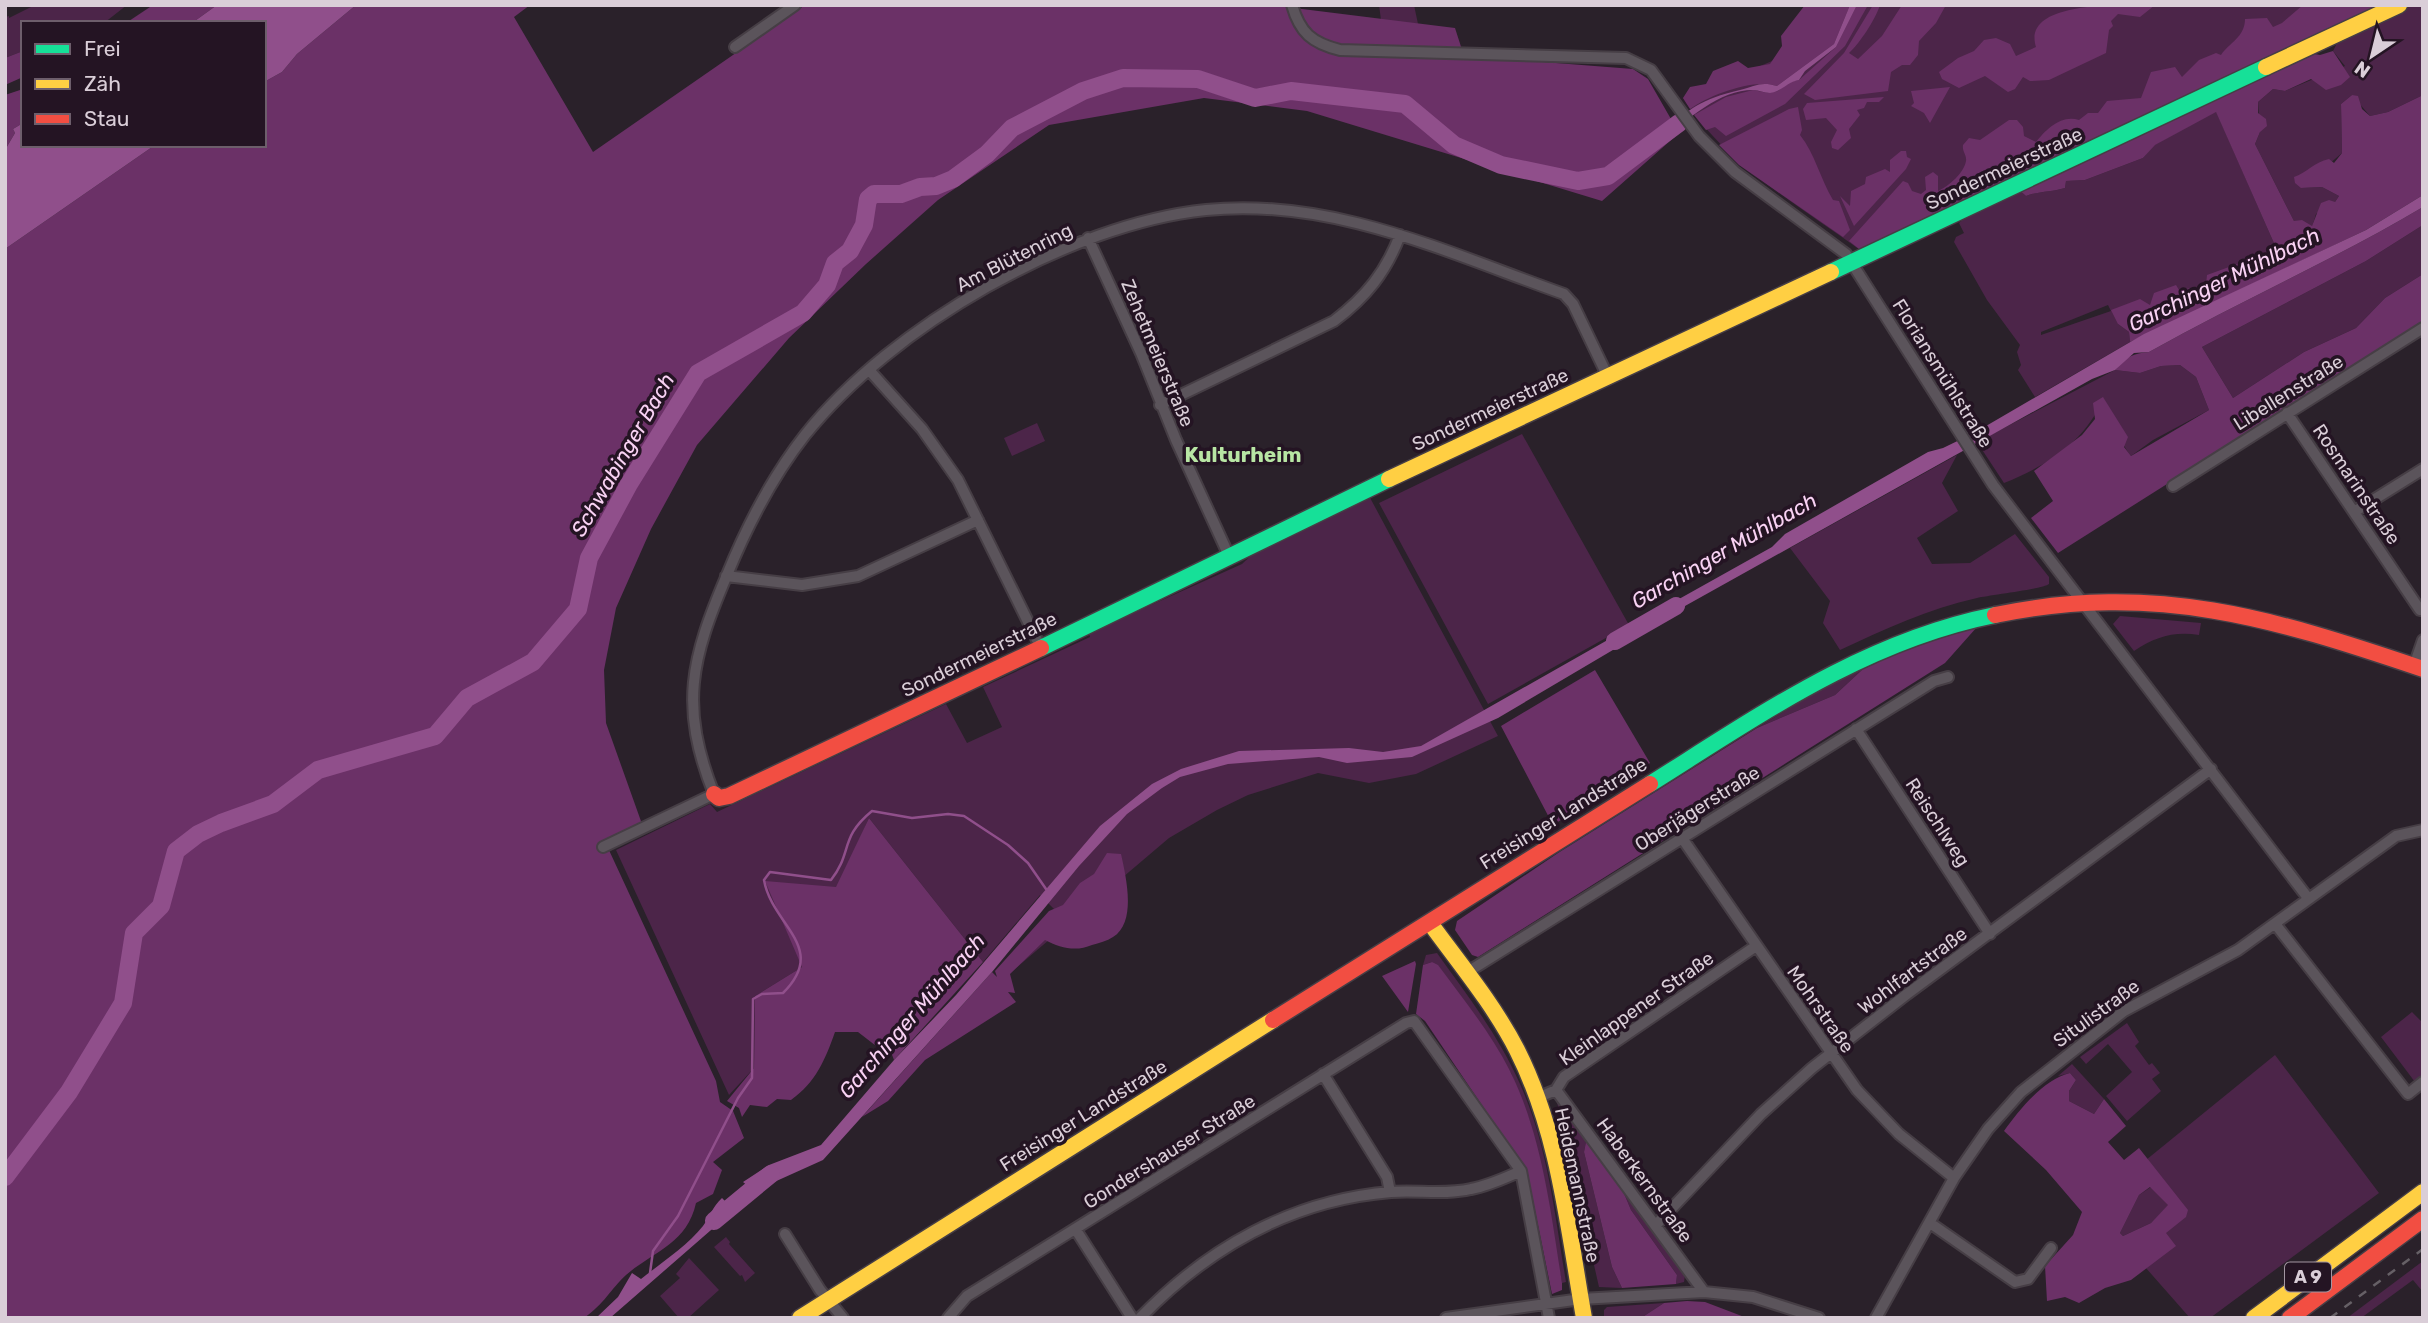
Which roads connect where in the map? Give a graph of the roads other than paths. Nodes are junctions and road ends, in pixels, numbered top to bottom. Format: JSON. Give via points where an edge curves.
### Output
{"nodes":[{"id":1,"x":795,"y":5,"type":"edge"},
{"id":2,"x":1292,"y":5,"type":"edge"},
{"id":3,"x":2399,"y":5,"type":"edge"},
{"id":4,"x":735,"y":47,"type":"dead end"},
{"id":5,"x":1400,"y":235,"type":"junction"},
{"id":6,"x":1088,"y":238,"type":"junction"},
{"id":7,"x":1853,"y":264,"type":"junction"},
{"id":8,"x":2423,"y":328,"type":"edge"},
{"id":9,"x":870,"y":371,"type":"junction"},
{"id":10,"x":1608,"y":377,"type":"junction"},
{"id":11,"x":1160,"y":405,"type":"junction"},
{"id":12,"x":2287,"y":413,"type":"junction"},
{"id":13,"x":2423,"y":469,"type":"edge"},
{"id":14,"x":2173,"y":486,"type":"dead end"},
{"id":15,"x":2354,"y":512,"type":"junction"},
{"id":16,"x":978,"y":520,"type":"junction"},
{"id":17,"x":1230,"y":558,"type":"junction"},
{"id":18,"x":726,"y":576,"type":"junction"},
{"id":19,"x":2082,"y":601,"type":"junction"},
{"id":20,"x":2422,"y":611,"type":"edge"},
{"id":21,"x":2423,"y":640,"type":"edge"},
{"id":22,"x":1041,"y":648,"type":"junction"},
{"id":23,"x":2418,"y":667,"type":"edge"},
{"id":24,"x":1948,"y":677,"type":"dead end"},
{"id":25,"x":1856,"y":729,"type":"junction"},
{"id":26,"x":2211,"y":769,"type":"junction"},
{"id":27,"x":714,"y":794,"type":"junction"},
{"id":28,"x":2423,"y":830,"type":"edge"},
{"id":29,"x":1682,"y":838,"type":"junction"},
{"id":30,"x":603,"y":847,"type":"dead end"},
{"id":31,"x":2308,"y":898,"type":"junction"},
{"id":32,"x":1430,"y":923,"type":"junction"},
{"id":33,"x":2276,"y":925,"type":"junction"},
{"id":34,"x":1990,"y":934,"type":"junction"},
{"id":35,"x":1756,"y":946,"type":"junction"},
{"id":36,"x":1466,"y":973,"type":"junction"},
{"id":37,"x":1830,"y":1054,"type":"junction"},
{"id":38,"x":1323,"y":1074,"type":"junction"},
{"id":39,"x":2423,"y":1082,"type":"edge"},
{"id":40,"x":1556,"y":1090,"type":"junction"},
{"id":41,"x":1537,"y":1098,"type":"junction"},
{"id":42,"x":1521,"y":1171,"type":"junction"},
{"id":43,"x":1954,"y":1178,"type":"junction"},
{"id":44,"x":1390,"y":1192,"type":"junction"},
{"id":45,"x":2423,"y":1192,"type":"edge"},
{"id":46,"x":2423,"y":1219,"type":"edge"},
{"id":47,"x":1930,"y":1223,"type":"junction"},
{"id":48,"x":1656,"y":1226,"type":"junction"},
{"id":49,"x":1076,"y":1230,"type":"junction"},
{"id":50,"x":785,"y":1234,"type":"dead end"},
{"id":51,"x":2051,"y":1248,"type":"dead end"},
{"id":52,"x":1704,"y":1292,"type":"junction"},
{"id":53,"x":1581,"y":1299,"type":"junction"},
{"id":54,"x":828,"y":1300,"type":"junction"},
{"id":55,"x":1546,"y":1303,"type":"junction"},
{"id":56,"x":800,"y":1318,"type":"edge"},
{"id":57,"x":843,"y":1318,"type":"edge"},
{"id":58,"x":948,"y":1318,"type":"edge"},
{"id":59,"x":1132,"y":1318,"type":"edge"},
{"id":60,"x":1140,"y":1318,"type":"edge"},
{"id":61,"x":1446,"y":1318,"type":"edge"},
{"id":62,"x":1549,"y":1318,"type":"edge"},
{"id":63,"x":1584,"y":1318,"type":"edge"},
{"id":64,"x":1819,"y":1318,"type":"edge"},
{"id":65,"x":1876,"y":1318,"type":"edge"},
{"id":66,"x":2254,"y":1318,"type":"edge"},
{"id":67,"x":2290,"y":1318,"type":"edge"}],
"edges":[{"from":1,"to":4,"type":"street"},
{"from":2,"to":7,"type":"street","name":"Floriansmühlstraße","via":[[1305,36],[1340,50],[1634,60],[1657,77],[1680,112],[1735,172]]},
{"from":3,"to":7,"type":"main road","name":"Sondermeierstraße"},
{"from":5,"to":6,"type":"street","name":"Am Blütenring","via":[[1326,215],[1255,208],[1162,216]]},
{"from":5,"to":10,"type":"street","name":"Am Blütenring","via":[[1564,294]]},
{"from":5,"to":11,"type":"street","via":[[1379,278],[1335,321]]},
{"from":6,"to":9,"type":"street","name":"Am Blütenring","via":[[991,284],[916,333]]},
{"from":6,"to":11,"type":"street","name":"Zehetmeierstraße"},
{"from":7,"to":10,"type":"main road","name":"Sondermeierstraße"},
{"from":7,"to":19,"type":"street","name":"Floriansmühlstraße","via":[[1969,449]]},
{"from":8,"to":12,"type":"street","name":"Libellenstraße"},
{"from":9,"to":16,"type":"street","via":[[941,455]]},
{"from":9,"to":18,"type":"street","name":"Am Blütenring","via":[[824,413],[788,458]]},
{"from":10,"to":17,"type":"main road","name":"Sondermeierstraße"},
{"from":11,"to":17,"type":"street","name":"Zehetmeierstraße"},
{"from":12,"to":14,"type":"street","name":"Libellenstraße"},
{"from":12,"to":15,"type":"street","name":"Rosmarinstraße"},
{"from":13,"to":15,"type":"street"},
{"from":15,"to":20,"type":"street","name":"Rosmarinstraße"},
{"from":16,"to":18,"type":"street","via":[[858,576],[803,585]]},
{"from":16,"to":22,"type":"street"},
{"from":17,"to":22,"type":"main road","name":"Sondermeierstraße"},
{"from":18,"to":27,"type":"street","name":"Am Blütenring","via":[[698,645],[692,689],[694,732]]},
{"from":19,"to":23,"type":"main road","name":"Freisinger Landstraße","via":[[2178,604],[2258,617]]},
{"from":19,"to":26,"type":"street","name":"Floriansmühlstraße"},
{"from":19,"to":32,"type":"main road","name":"Freisinger Landstraße","via":[[1978,616],[1928,630],[1851,661]]},
{"from":21,"to":23,"type":"street"},
{"from":22,"to":27,"type":"main road","name":"Sondermeierstraße","via":[[729,796]]},
{"from":24,"to":25,"type":"street","name":"Oberjägerstraße"},
{"from":25,"to":29,"type":"street","name":"Oberjägerstraße"},
{"from":25,"to":34,"type":"street","name":"Reischlweg"},
{"from":26,"to":31,"type":"street","name":"Floriansmühlstraße"},
{"from":26,"to":34,"type":"street","name":"Wohlfartstraße"},
{"from":27,"to":30,"type":"street","name":"Sondermeierstraße"},
{"from":28,"to":31,"type":"street","name":"Situlistraße","via":[[2396,836]]},
{"from":29,"to":35,"type":"street","name":"Mohrstraße"},
{"from":29,"to":36,"type":"street","name":"Oberjägerstraße"},
{"from":31,"to":33,"type":"street","name":"Situlistraße"},
{"from":32,"to":36,"type":"main road","name":"Heidemannstraße"},
{"from":32,"to":54,"type":"main road","name":"Freisinger Landstraße"},
{"from":33,"to":39,"type":"street","via":[[2407,1094]]},
{"from":33,"to":43,"type":"street","name":"Situlistraße","via":[[2212,965],[2144,998],[2063,1057],[2005,1108]]},
{"from":34,"to":37,"type":"street","name":"Wohlfartstraße"},
{"from":35,"to":37,"type":"street","name":"Mohrstraße"},
{"from":35,"to":40,"type":"street","name":"Kleinlappener Straße","via":[[1564,1077]]},
{"from":36,"to":41,"type":"main road","name":"Heidemannstraße","via":[[1514,1044]]},
{"from":37,"to":43,"type":"street","name":"Mohrstraße","via":[[1879,1115],[1923,1157]]},
{"from":37,"to":48,"type":"street","name":"Wohlfartstraße","via":[[1761,1114]]},
{"from":38,"to":42,"type":"street","name":"Gondershauser Straße","via":[[1414,1021]]},
{"from":38,"to":44,"type":"street","via":[[1387,1177]]},
{"from":38,"to":49,"type":"street","name":"Gondershauser Straße"},
{"from":40,"to":41,"type":"street","name":"Kleinlappener Straße"},
{"from":40,"to":48,"type":"street","name":"Haberkernstraße"},
{"from":41,"to":53,"type":"main road","name":"Heidemannstraße","via":[[1552,1147]]},
{"from":42,"to":44,"type":"street","via":[[1469,1190]]},
{"from":42,"to":55,"type":"street"},
{"from":43,"to":47,"type":"street","name":"Situlistraße"},
{"from":44,"to":60,"type":"street","via":[[1322,1205],[1248,1234],[1199,1264]]},
{"from":45,"to":66,"type":"main road","number":"A 9"},
{"from":46,"to":67,"type":"main road","number":"A 9"},
{"from":47,"to":51,"type":"street","via":[[2009,1280],[2028,1279]]},
{"from":47,"to":65,"type":"street","name":"Situlistraße"},
{"from":48,"to":52,"type":"street","name":"Haberkernstraße"},
{"from":49,"to":58,"type":"street","name":"Gondershauser Straße","via":[[967,1296]]},
{"from":49,"to":59,"type":"street"},
{"from":50,"to":54,"type":"street"},
{"from":52,"to":53,"type":"street"},
{"from":52,"to":64,"type":"street","via":[[1752,1297]]},
{"from":53,"to":55,"type":"street"},
{"from":53,"to":63,"type":"main road","name":"Heidemannstraße"},
{"from":54,"to":56,"type":"main road","name":"Freisinger Landstraße"},
{"from":54,"to":57,"type":"street"},
{"from":55,"to":61,"type":"street"},
{"from":55,"to":62,"type":"street"}]}
